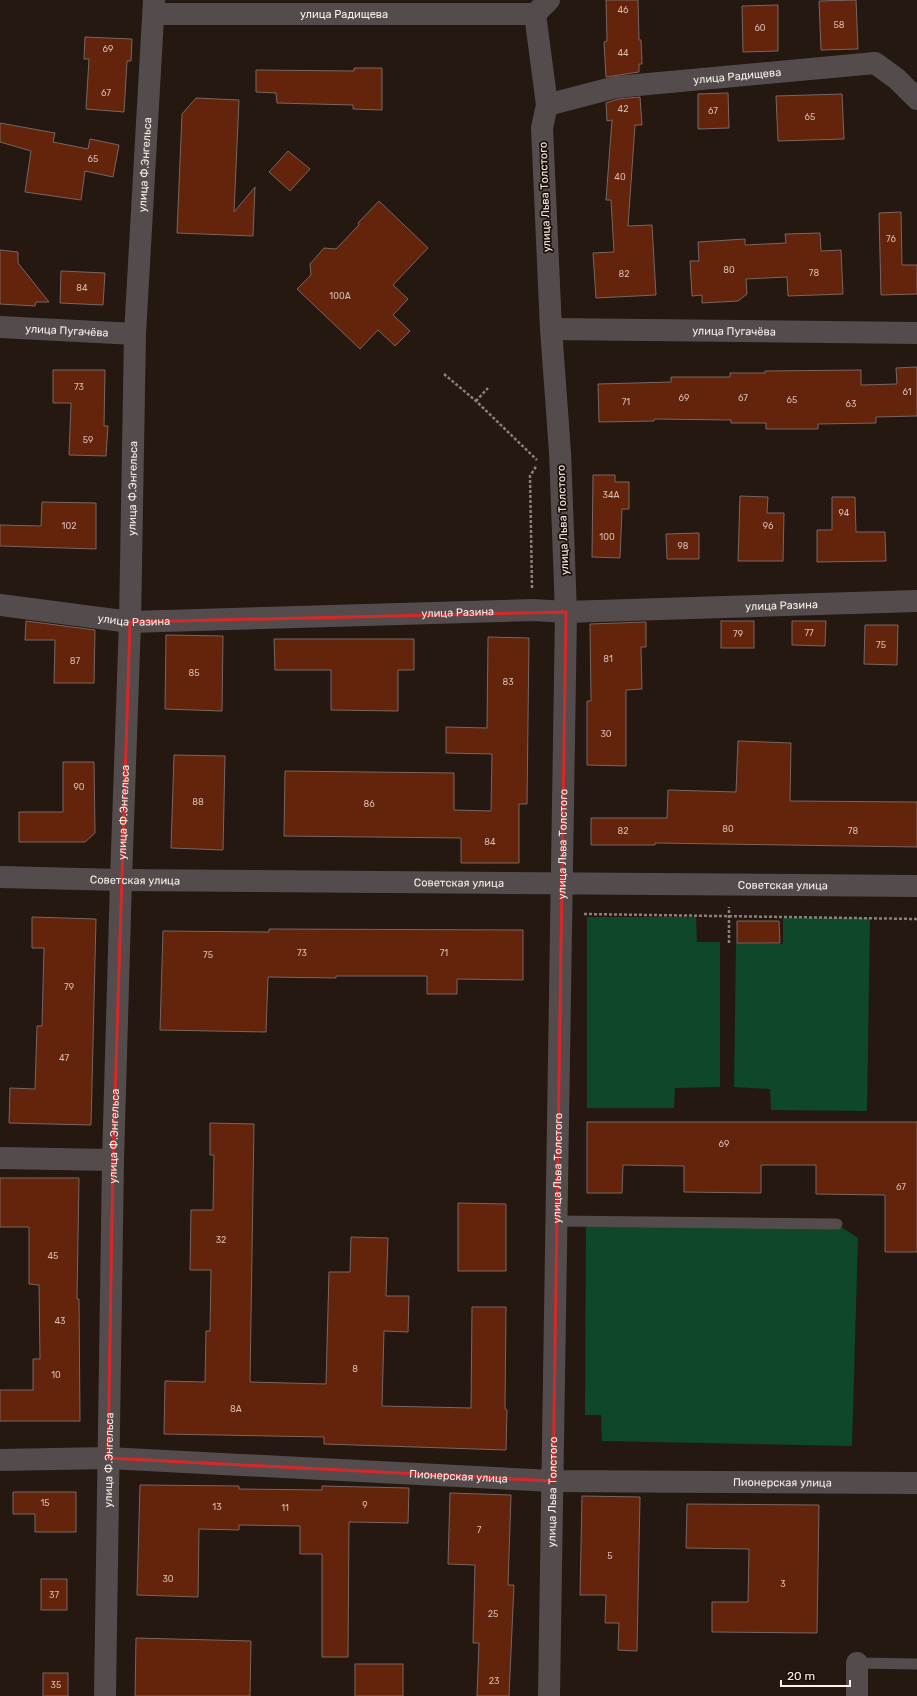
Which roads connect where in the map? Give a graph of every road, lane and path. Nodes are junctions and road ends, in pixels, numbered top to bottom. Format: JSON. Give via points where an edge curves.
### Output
{"nodes":[{"id":1,"x":154,"y":7,"type":"edge"},
{"id":2,"x":542,"y":7,"type":"edge"},
{"id":3,"x":917,"y":98,"type":"edge"},
{"id":4,"x":547,"y":104,"type":"junction"},
{"id":5,"x":0,"y":327,"type":"edge"},
{"id":6,"x":550,"y":329,"type":"junction"},
{"id":7,"x":917,"y":333,"type":"edge"},
{"id":8,"x":135,"y":334,"type":"junction"},
{"id":9,"x":444,"y":374,"type":"dead end"},
{"id":10,"x":488,"y":388,"type":"dead end"},
{"id":11,"x":476,"y":400,"type":"junction"},
{"id":12,"x":917,"y":601,"type":"edge"},
{"id":13,"x":0,"y":605,"type":"edge"},
{"id":14,"x":533,"y":610,"type":"junction"},
{"id":15,"x":566,"y":612,"type":"junction"},
{"id":16,"x":130,"y":622,"type":"junction"},
{"id":17,"x":0,"y":877,"type":"edge"},
{"id":18,"x":121,"y":880,"type":"junction"},
{"id":19,"x":561,"y":883,"type":"junction"},
{"id":20,"x":729,"y":885,"type":"junction"},
{"id":21,"x":917,"y":886,"type":"edge"},
{"id":22,"x":561,"y":914,"type":"junction"},
{"id":23,"x":729,"y":917,"type":"junction"},
{"id":24,"x":917,"y":920,"type":"edge"},
{"id":25,"x":729,"y":943,"type":"dead end"},
{"id":26,"x":0,"y":1158,"type":"edge"},
{"id":27,"x":113,"y":1160,"type":"junction"},
{"id":28,"x":556,"y":1221,"type":"junction"},
{"id":29,"x":837,"y":1224,"type":"dead end"},
{"id":30,"x":108,"y":1458,"type":"junction"},
{"id":31,"x":0,"y":1460,"type":"edge"},
{"id":32,"x":553,"y":1481,"type":"junction"},
{"id":33,"x":917,"y":1483,"type":"edge"},
{"id":34,"x":857,"y":1663,"type":"joint"},
{"id":35,"x":917,"y":1664,"type":"edge"},
{"id":36,"x":104,"y":1696,"type":"edge"},
{"id":37,"x":549,"y":1696,"type":"edge"},
{"id":38,"x":857,"y":1696,"type":"edge"}],
"edges":[{"from":1,"to":2,"type":"street","name":"улица Радищева"},
{"from":1,"to":8,"type":"street","name":"улица Ф.Энгельса"},
{"from":2,"to":4,"type":"street","name":"улица Льва Толстого"},
{"from":3,"to":4,"type":"street","name":"улица Радищева","via":[[875,63],[616,87]]},
{"from":4,"to":6,"type":"street","name":"улица Льва Толстого","via":[[542,128]]},
{"from":5,"to":8,"type":"street","name":"улица Пугачёва"},
{"from":6,"to":7,"type":"street","name":"улица Пугачёва"},
{"from":6,"to":15,"type":"street","name":"улица Льва Толстого","via":[[560,452]]},
{"from":8,"to":16,"type":"street","name":"улица Ф.Энгельса"},
{"from":9,"to":11,"type":"path"},
{"from":10,"to":11,"type":"path"},
{"from":11,"to":14,"type":"path","via":[[539,462],[530,476]]},
{"from":12,"to":15,"type":"street","name":"улица Разина"},
{"from":13,"to":16,"type":"street","name":"улица Разина"},
{"from":14,"to":15,"type":"street","name":"улица Разина"},
{"from":14,"to":16,"type":"street","name":"улица Разина"},
{"from":15,"to":19,"type":"street","name":"улица Льва Толстого"},
{"from":16,"to":18,"type":"street","name":"улица Ф.Энгельса"},
{"from":17,"to":18,"type":"street","name":"Советская улица"},
{"from":18,"to":19,"type":"street","name":"Советская улица"},
{"from":18,"to":27,"type":"street","name":"улица Ф.Энгельса"},
{"from":19,"to":20,"type":"street","name":"Советская улица"},
{"from":19,"to":22,"type":"street","name":"улица Льва Толстого"},
{"from":20,"to":21,"type":"street","name":"Советская улица"},
{"from":20,"to":23,"type":"path"},
{"from":22,"to":23,"type":"path"},
{"from":22,"to":28,"type":"street","name":"улица Льва Толстого"},
{"from":23,"to":24,"type":"path"},
{"from":23,"to":25,"type":"path"},
{"from":26,"to":27,"type":"street"},
{"from":27,"to":30,"type":"street","name":"улица Ф.Энгельса"},
{"from":28,"to":29,"type":"lane"},
{"from":28,"to":32,"type":"street","name":"улица Льва Толстого"},
{"from":30,"to":31,"type":"street","name":"Пионерская улица"},
{"from":30,"to":32,"type":"street","name":"Пионерская улица"},
{"from":30,"to":36,"type":"street","name":"улица Ф.Энгельса"},
{"from":32,"to":33,"type":"street","name":"Пионерская улица"},
{"from":32,"to":37,"type":"street","name":"улица Льва Толстого"},
{"from":34,"to":35,"type":"lane"},
{"from":34,"to":38,"type":"street"}]}
